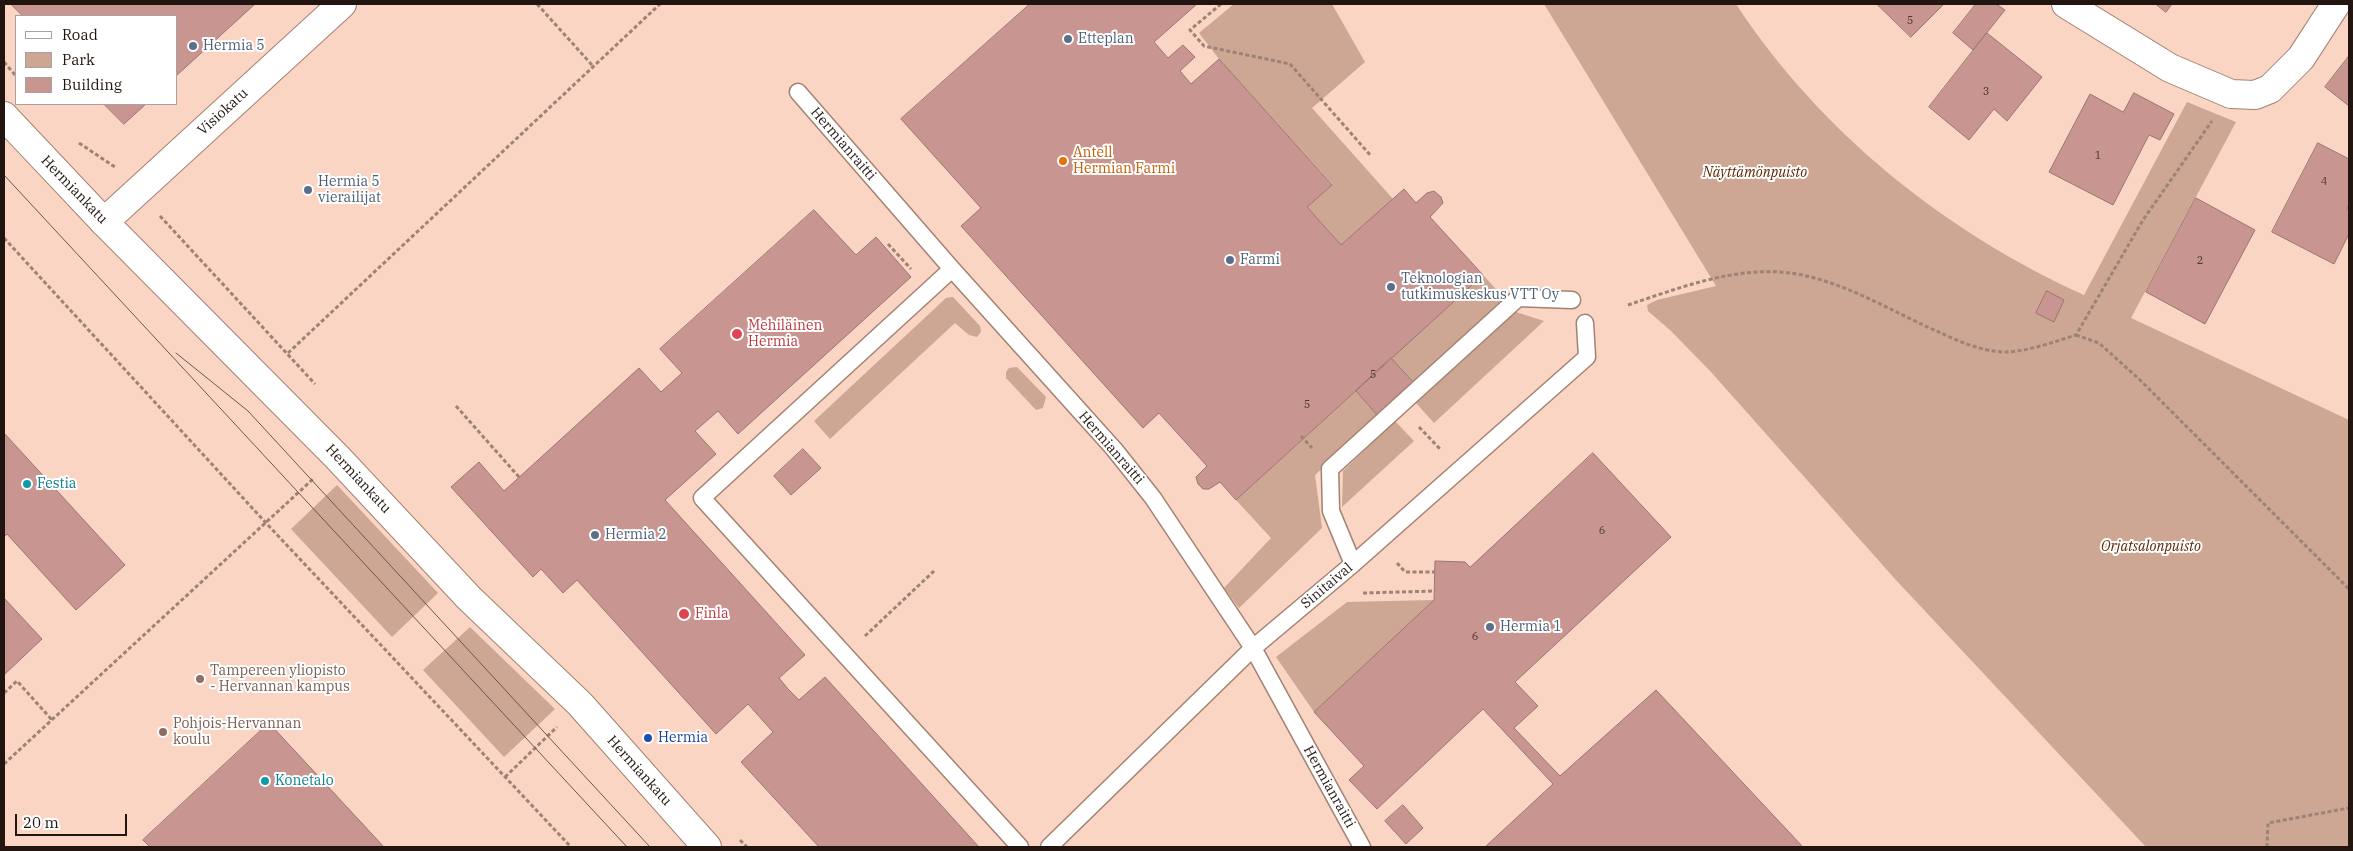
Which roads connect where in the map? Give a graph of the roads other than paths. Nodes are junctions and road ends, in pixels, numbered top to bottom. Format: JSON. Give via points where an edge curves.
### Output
{"nodes":[{"id":1,"x":342,"y":4,"type":"edge"},
{"id":2,"x":2066,"y":4,"type":"edge"},
{"id":3,"x":2336,"y":4,"type":"edge"},
{"id":4,"x":798,"y":92,"type":"dead end"},
{"id":5,"x":4,"y":116,"type":"edge"},
{"id":6,"x":104,"y":222,"type":"junction"},
{"id":7,"x":952,"y":269,"type":"junction"},
{"id":8,"x":1572,"y":300,"type":"dead end"},
{"id":9,"x":1585,"y":323,"type":"dead end"},
{"id":10,"x":1354,"y":564,"type":"junction"},
{"id":11,"x":1254,"y":648,"type":"junction"},
{"id":12,"x":707,"y":847,"type":"edge"},
{"id":13,"x":1020,"y":847,"type":"edge"},
{"id":14,"x":1049,"y":847,"type":"edge"},
{"id":15,"x":1362,"y":847,"type":"edge"}],
"edges":[{"from":1,"to":6,"type":"street","name":"Visiokatu"},
{"from":2,"to":3,"type":"street","via":[[2170,68],[2230,94],[2255,95],[2270,89],[2301,58]]},
{"from":4,"to":7,"type":"lane","name":"Hermianraitti"},
{"from":5,"to":6,"type":"street","name":"Hermiankatu"},
{"from":6,"to":12,"type":"street","name":"Hermiankatu","via":[[338,458],[470,598],[580,704]]},
{"from":7,"to":11,"type":"lane","name":"Hermianraitti","via":[[1114,449],[1153,498]]},
{"from":7,"to":13,"type":"lane","via":[[702,498]]},
{"from":8,"to":10,"type":"lane","via":[[1518,298],[1330,469],[1331,511]]},
{"from":9,"to":10,"type":"lane","name":"Sinitaival","via":[[1587,357]]},
{"from":10,"to":11,"type":"lane","name":"Sinitaival"},
{"from":11,"to":14,"type":"lane","name":"Sinitaival"},
{"from":11,"to":15,"type":"lane","name":"Hermianraitti"}]}
